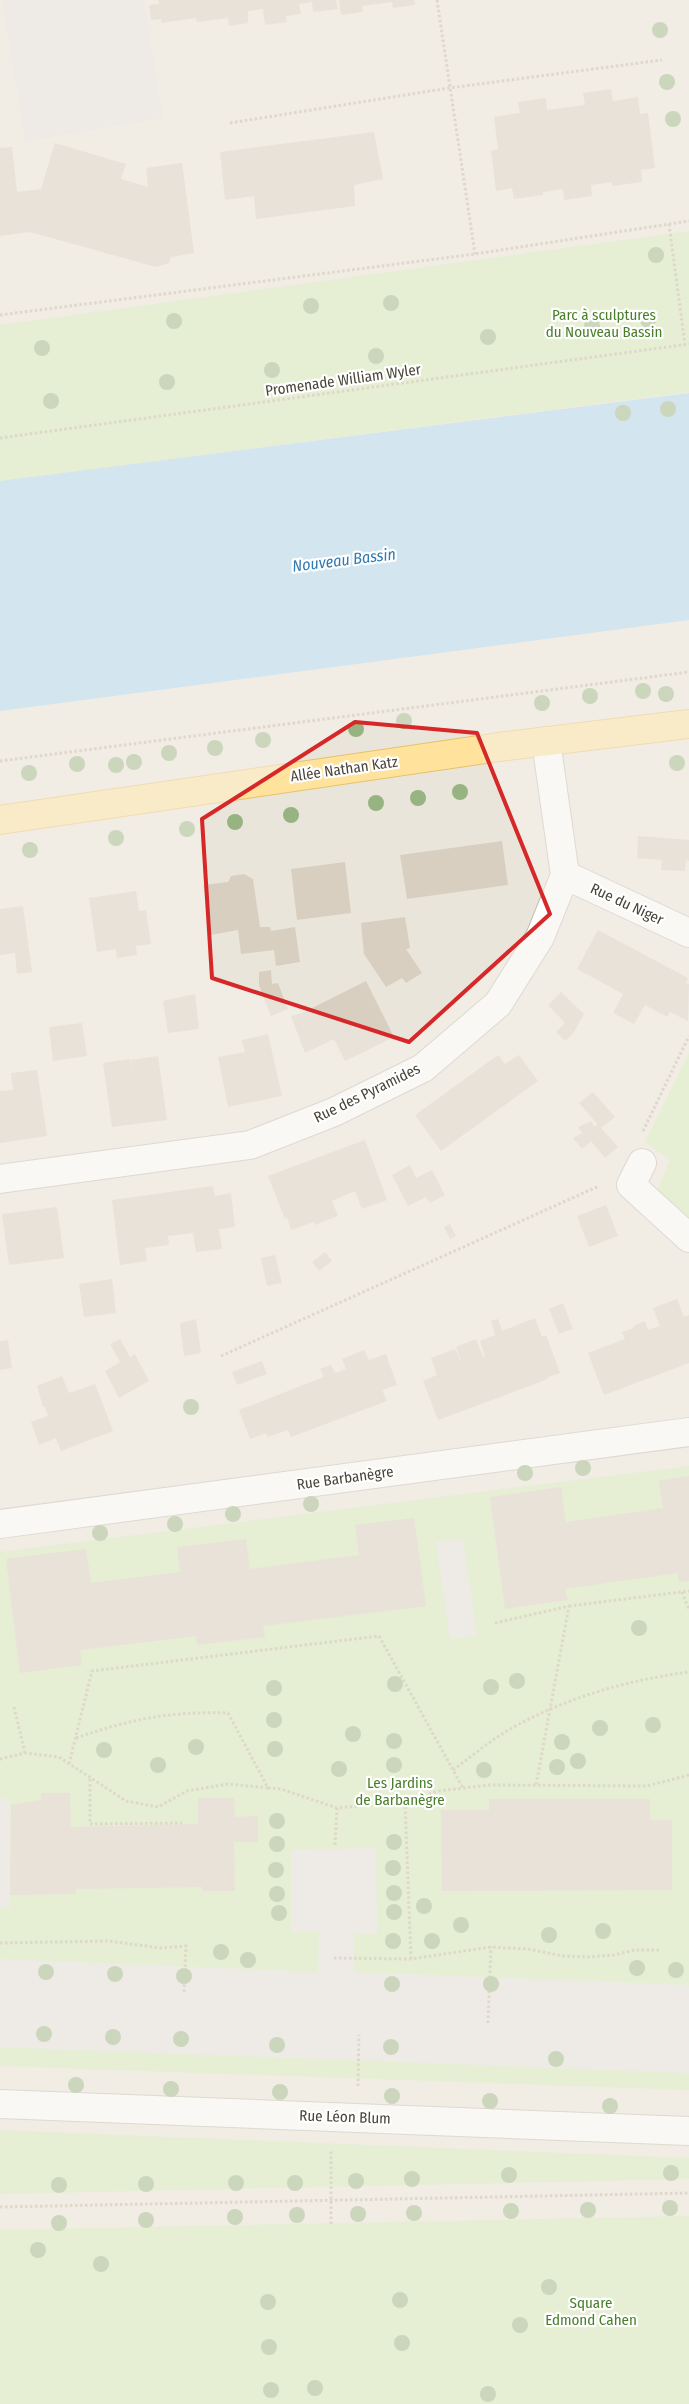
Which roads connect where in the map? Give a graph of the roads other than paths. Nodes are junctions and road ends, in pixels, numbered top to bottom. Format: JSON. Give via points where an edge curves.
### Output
{"nodes":[{"id":1,"x":689,"y":724,"type":"edge"},
{"id":2,"x":546,"y":741,"type":"junction"},
{"id":3,"x":0,"y":820,"type":"edge"},
{"id":4,"x":565,"y":875,"type":"junction"},
{"id":5,"x":689,"y":933,"type":"edge"},
{"id":6,"x":637,"y":1174,"type":"road end"},
{"id":7,"x":0,"y":1178,"type":"edge"},
{"id":8,"x":689,"y":1238,"type":"edge"},
{"id":9,"x":689,"y":1432,"type":"edge"},
{"id":10,"x":0,"y":1524,"type":"edge"},
{"id":11,"x":0,"y":2104,"type":"edge"},
{"id":12,"x":689,"y":2131,"type":"edge"}],
"edges":[{"from":1,"to":2,"type":"main road","name":"Allée Nathan Katz"},
{"from":2,"to":3,"type":"main road","name":"Allée Nathan Katz"},
{"from":2,"to":4,"type":"street"},
{"from":4,"to":5,"type":"street","name":"Rue du Niger"},
{"from":4,"to":7,"type":"street","name":"Rue des Pyramides","via":[[540,937],[498,1004],[422,1068],[334,1112],[250,1145]]},
{"from":6,"to":8,"type":"street"},
{"from":9,"to":10,"type":"street","name":"Rue Barbanègre"},
{"from":11,"to":12,"type":"street","name":"Rue Léon Blum"}]}
